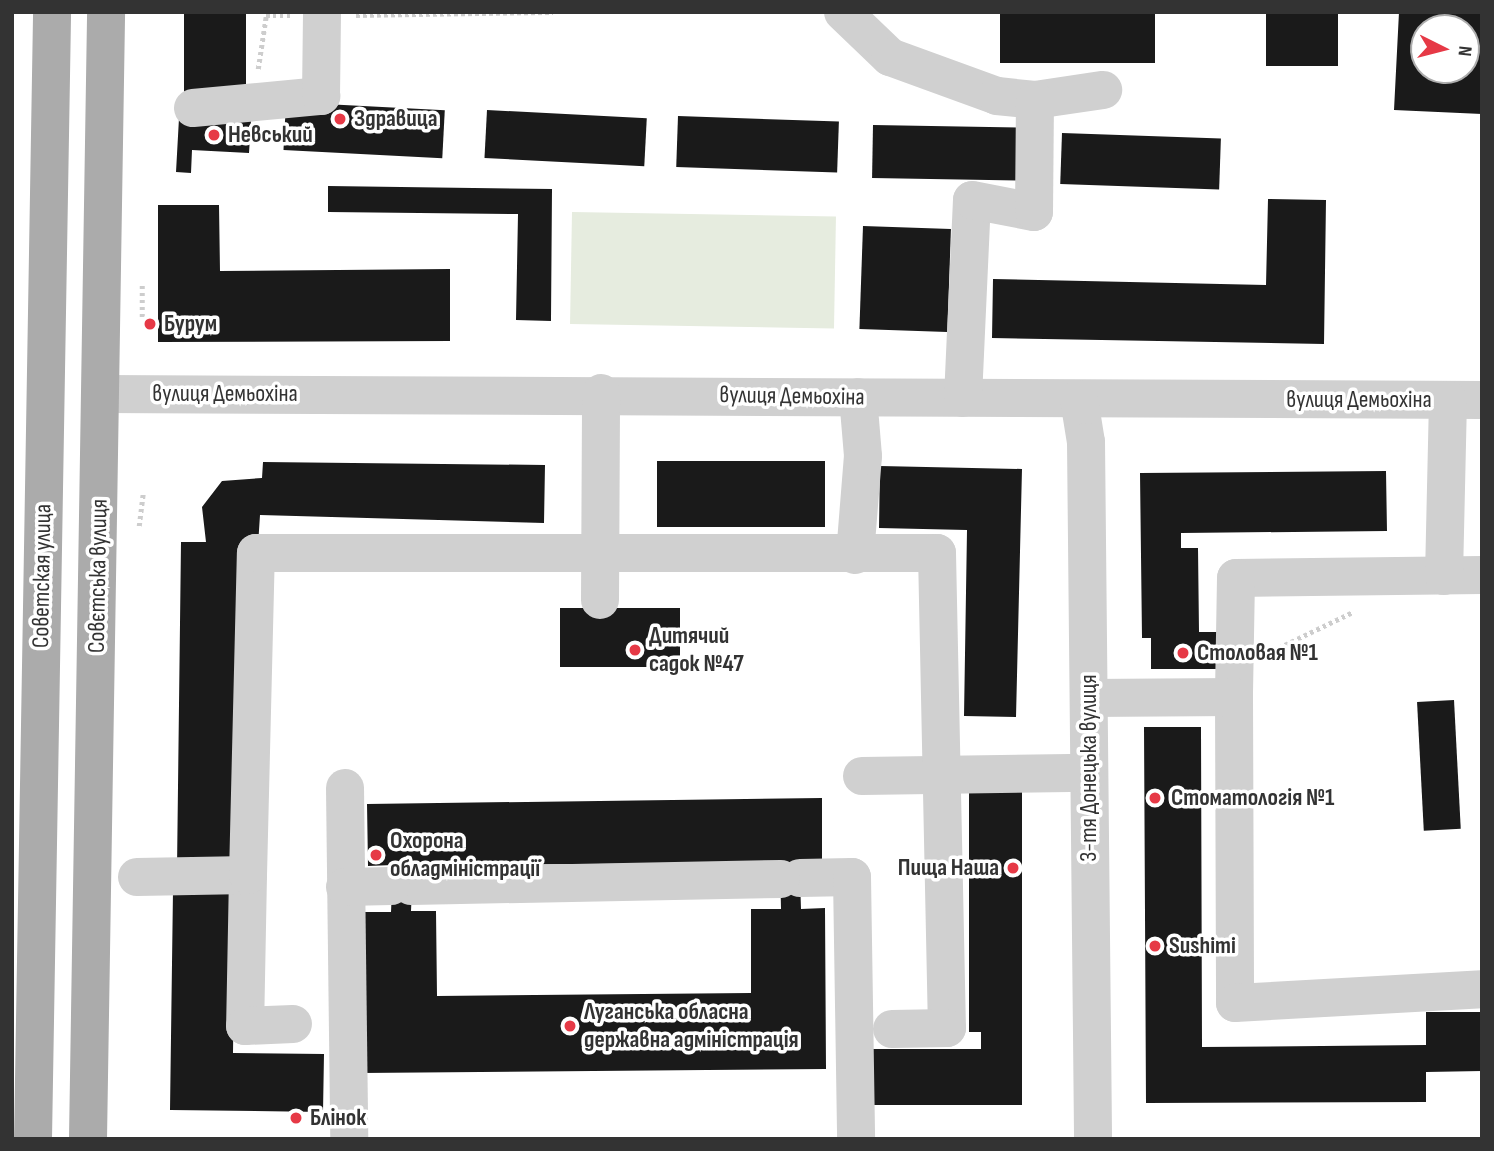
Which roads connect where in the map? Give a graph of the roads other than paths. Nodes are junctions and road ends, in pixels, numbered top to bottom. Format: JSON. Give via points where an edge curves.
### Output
{"nodes":[{"id":1,"x":52,"y":12,"type":"edge"},
{"id":2,"x":106,"y":12,"type":"edge"},
{"id":3,"x":843,"y":12,"type":"edge"},
{"id":4,"x":321,"y":14,"type":"edge"},
{"id":5,"x":1103,"y":90,"type":"dead end"},
{"id":6,"x":1035,"y":100,"type":"junction"},
{"id":7,"x":193,"y":108,"type":"dead end"},
{"id":8,"x":601,"y":393,"type":"junction"},
{"id":9,"x":102,"y":394,"type":"junction"},
{"id":10,"x":858,"y":397,"type":"junction"},
{"id":11,"x":963,"y":398,"type":"junction"},
{"id":12,"x":1079,"y":398,"type":"junction"},
{"id":13,"x":1465,"y":400,"type":"edge"},
{"id":14,"x":599,"y":555,"type":"junction"},
{"id":15,"x":855,"y":555,"type":"junction"},
{"id":16,"x":1482,"y":575,"type":"edge"},
{"id":17,"x":1444,"y":576,"type":"junction"},
{"id":18,"x":600,"y":600,"type":"dead end"},
{"id":19,"x":1234,"y":697,"type":"junction"},
{"id":20,"x":1089,"y":698,"type":"junction"},
{"id":21,"x":1088,"y":772,"type":"junction"},
{"id":22,"x":942,"y":775,"type":"junction"},
{"id":23,"x":862,"y":776,"type":"dead end"},
{"id":24,"x":345,"y":788,"type":"dead end"},
{"id":25,"x":248,"y":875,"type":"junction"},
{"id":26,"x":137,"y":877,"type":"dead end"},
{"id":27,"x":345,"y":887,"type":"junction"},
{"id":28,"x":1482,"y":989,"type":"edge"},
{"id":29,"x":293,"y":1024,"type":"dead end"},
{"id":30,"x":891,"y":1029,"type":"dead end"},
{"id":31,"x":33,"y":1139,"type":"edge"},
{"id":32,"x":88,"y":1139,"type":"edge"},
{"id":33,"x":349,"y":1139,"type":"edge"},
{"id":34,"x":856,"y":1139,"type":"edge"},
{"id":35,"x":1093,"y":1139,"type":"edge"}],
"edges":[{"from":1,"to":31,"type":"main road","name":"Советская улица"},
{"from":2,"to":9,"type":"main road","name":"Совєтська вулиця"},
{"from":3,"to":6,"type":"street","via":[[890,57],[997,96]]},
{"from":4,"to":7,"type":"street","via":[[321,96]]},
{"from":5,"to":6,"type":"street"},
{"from":6,"to":11,"type":"street","via":[[1034,212],[972,200]]},
{"from":8,"to":9,"type":"street","name":"вулиця Демьохіна"},
{"from":8,"to":10,"type":"street","name":"вулиця Демьохіна"},
{"from":8,"to":14,"type":"street"},
{"from":9,"to":32,"type":"main road","name":"Совєтська вулиця"},
{"from":10,"to":11,"type":"street","name":"вулиця Демьохіна"},
{"from":10,"to":15,"type":"street","via":[[863,456]]},
{"from":11,"to":12,"type":"street","name":"вулиця Демьохіна"},
{"from":12,"to":13,"type":"street","name":"вулиця Демьохіна"},
{"from":12,"to":20,"type":"street","name":"3-тя Донецька вулиця","via":[[1086,442]]},
{"from":13,"to":17,"type":"street"},
{"from":14,"to":15,"type":"street"},
{"from":14,"to":18,"type":"street"},
{"from":14,"to":25,"type":"street","via":[[256,552]]},
{"from":15,"to":22,"type":"street","via":[[937,553]]},
{"from":16,"to":17,"type":"street"},
{"from":17,"to":19,"type":"street","via":[[1236,578]]},
{"from":19,"to":20,"type":"street"},
{"from":19,"to":28,"type":"street","via":[[1235,1003]]},
{"from":20,"to":21,"type":"street","name":"3-тя Донецька вулиця"},
{"from":21,"to":22,"type":"street"},
{"from":21,"to":35,"type":"street","name":"3-тя Донецька вулиця"},
{"from":22,"to":23,"type":"street"},
{"from":22,"to":30,"type":"street","via":[[947,1028]]},
{"from":24,"to":27,"type":"street"},
{"from":25,"to":26,"type":"street"},
{"from":25,"to":29,"type":"street","via":[[245,1026]]},
{"from":27,"to":33,"type":"street"},
{"from":27,"to":34,"type":"street","via":[[852,877]]}]}
